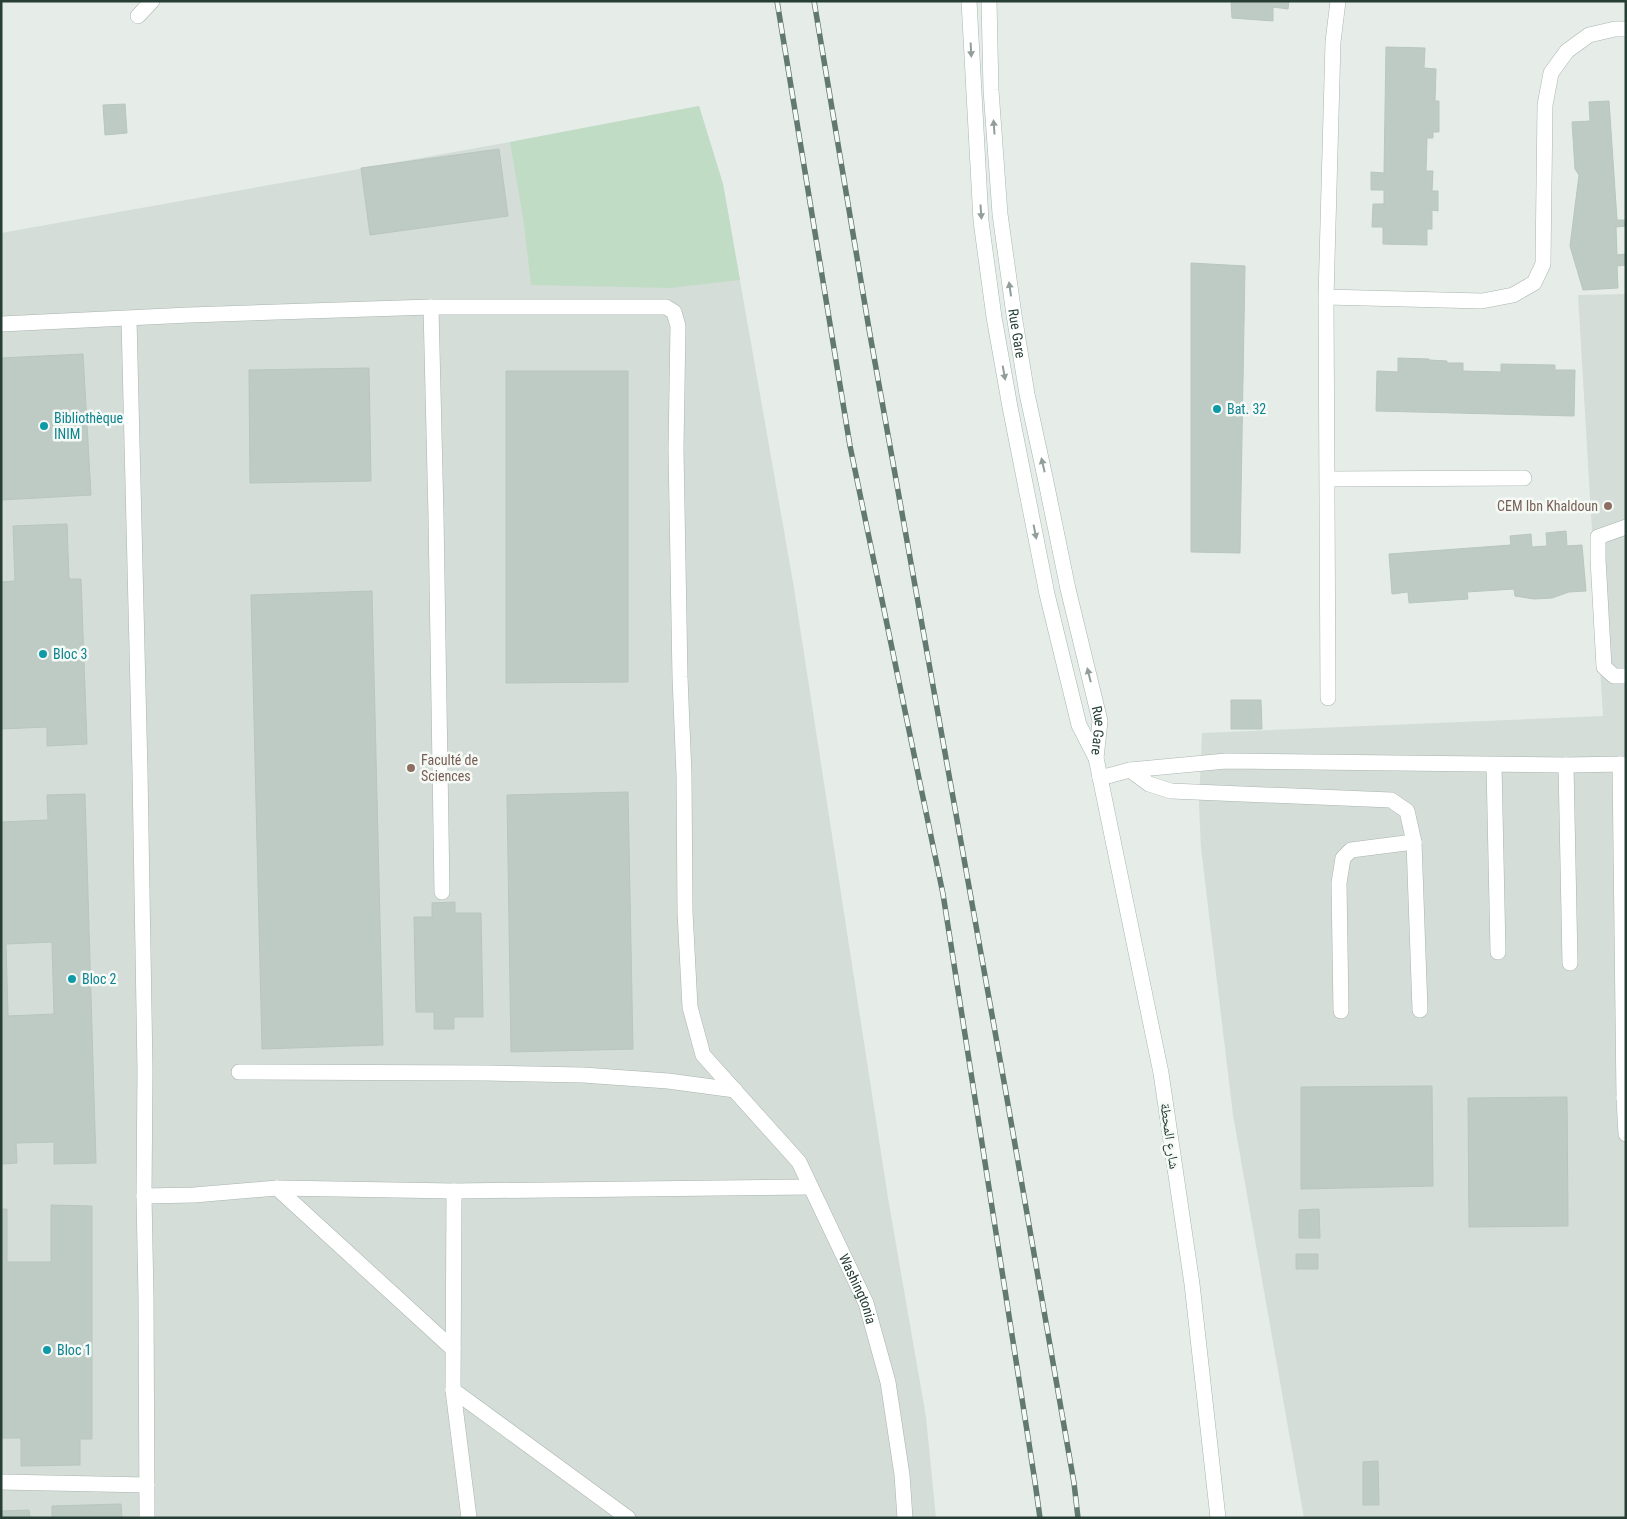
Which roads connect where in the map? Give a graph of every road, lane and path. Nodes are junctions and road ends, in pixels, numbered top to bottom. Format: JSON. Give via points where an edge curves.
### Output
{"nodes":[{"id":1,"x":152,"y":1,"type":"edge"},
{"id":2,"x":969,"y":1,"type":"edge"},
{"id":3,"x":989,"y":1,"type":"edge"},
{"id":4,"x":1338,"y":1,"type":"edge"},
{"id":5,"x":138,"y":16,"type":"dead end"},
{"id":6,"x":1626,"y":29,"type":"edge"},
{"id":7,"x":1326,"y":298,"type":"junction"},
{"id":8,"x":431,"y":308,"type":"junction"},
{"id":9,"x":129,"y":319,"type":"junction"},
{"id":10,"x":1,"y":324,"type":"edge"},
{"id":11,"x":1328,"y":478,"type":"junction"},
{"id":12,"x":1524,"y":478,"type":"dead end"},
{"id":13,"x":1626,"y":527,"type":"edge"},
{"id":14,"x":1626,"y":676,"type":"edge"},
{"id":15,"x":1328,"y":698,"type":"dead end"},
{"id":16,"x":1096,"y":758,"type":"junction"},
{"id":17,"x":1494,"y":764,"type":"junction"},
{"id":18,"x":1623,"y":764,"type":"edge"},
{"id":19,"x":1566,"y":765,"type":"junction"},
{"id":20,"x":1130,"y":770,"type":"junction"},
{"id":21,"x":1100,"y":778,"type":"junction"},
{"id":22,"x":1414,"y":842,"type":"junction"},
{"id":23,"x":442,"y":892,"type":"dead end"},
{"id":24,"x":1498,"y":952,"type":"dead end"},
{"id":25,"x":1570,"y":963,"type":"dead end"},
{"id":26,"x":1420,"y":1010,"type":"dead end"},
{"id":27,"x":1341,"y":1011,"type":"dead end"},
{"id":28,"x":239,"y":1072,"type":"dead end"},
{"id":29,"x":735,"y":1090,"type":"junction"},
{"id":30,"x":1625,"y":1098,"type":"edge"},
{"id":31,"x":1626,"y":1134,"type":"edge"},
{"id":32,"x":811,"y":1187,"type":"junction"},
{"id":33,"x":277,"y":1188,"type":"junction"},
{"id":34,"x":454,"y":1191,"type":"junction"},
{"id":35,"x":144,"y":1196,"type":"junction"},
{"id":36,"x":453,"y":1349,"type":"junction"},
{"id":37,"x":453,"y":1390,"type":"junction"},
{"id":38,"x":1,"y":1482,"type":"edge"},
{"id":39,"x":147,"y":1485,"type":"junction"},
{"id":40,"x":146,"y":1518,"type":"edge"},
{"id":41,"x":468,"y":1518,"type":"edge"},
{"id":42,"x":628,"y":1518,"type":"edge"},
{"id":43,"x":906,"y":1518,"type":"edge"},
{"id":44,"x":1218,"y":1518,"type":"edge"}],
"edges":[{"from":1,"to":5,"type":"main road"},
{"from":2,"to":16,"type":"main road","name":"Rue Gare","one_way":true,"via":[[981,221],[994,317],[1047,594],[1079,725]]},
{"from":16,"to":3,"type":"main road","name":"Rue Gare","one_way":true,"via":[[1100,721],[1068,589],[1027,394],[1014,315],[1000,214],[991,90]]},
{"from":4,"to":7,"type":"main road","via":[[1333,42]]},
{"from":6,"to":7,"type":"main road","via":[[1589,35],[1567,51],[1551,73],[1545,104],[1543,264],[1534,283],[1513,295],[1482,301]]},
{"from":7,"to":11,"type":"main road"},
{"from":8,"to":9,"type":"main road"},
{"from":8,"to":23,"type":"main road"},
{"from":8,"to":29,"type":"main road","name":"Washingtonia","via":[[666,307],[674,312],[678,326],[676,449],[680,677],[690,1006],[703,1055]]},
{"from":9,"to":10,"type":"main road"},
{"from":9,"to":35,"type":"main road","via":[[141,832]]},
{"from":11,"to":12,"type":"main road"},
{"from":11,"to":15,"type":"main road"},
{"from":13,"to":14,"type":"main road","via":[[1598,537],[1604,667],[1614,676]]},
{"from":16,"to":21,"type":"main road","name":"شارع المحطة"},
{"from":17,"to":19,"type":"main road"},
{"from":17,"to":20,"type":"main road","via":[[1226,761]]},
{"from":17,"to":24,"type":"main road"},
{"from":18,"to":19,"type":"main road"},
{"from":18,"to":30,"type":"main road"},
{"from":19,"to":25,"type":"main road"},
{"from":20,"to":21,"type":"main road"},
{"from":20,"to":22,"type":"main road","via":[[1149,784],[1171,792],[1391,800],[1407,811]]},
{"from":21,"to":44,"type":"main road","name":"شارع المحطة","via":[[1161,1073],[1192,1284]]},
{"from":22,"to":26,"type":"main road"},
{"from":22,"to":27,"type":"main road","via":[[1351,850],[1343,858],[1339,882]]},
{"from":28,"to":29,"type":"main road","via":[[583,1075]]},
{"from":29,"to":32,"type":"main road","name":"Washingtonia","via":[[799,1162]]},
{"from":30,"to":31,"type":"main road"},
{"from":32,"to":34,"type":"main road"},
{"from":32,"to":43,"type":"main road","name":"Washingtonia","via":[[866,1303],[888,1382]]},
{"from":33,"to":34,"type":"main road"},
{"from":33,"to":35,"type":"main road"},
{"from":33,"to":36,"type":"main road"},
{"from":34,"to":36,"type":"main road"},
{"from":35,"to":39,"type":"main road"},
{"from":36,"to":37,"type":"main road"},
{"from":37,"to":41,"type":"main road"},
{"from":37,"to":42,"type":"main road"},
{"from":38,"to":39,"type":"main road"},
{"from":39,"to":40,"type":"main road"}]}
